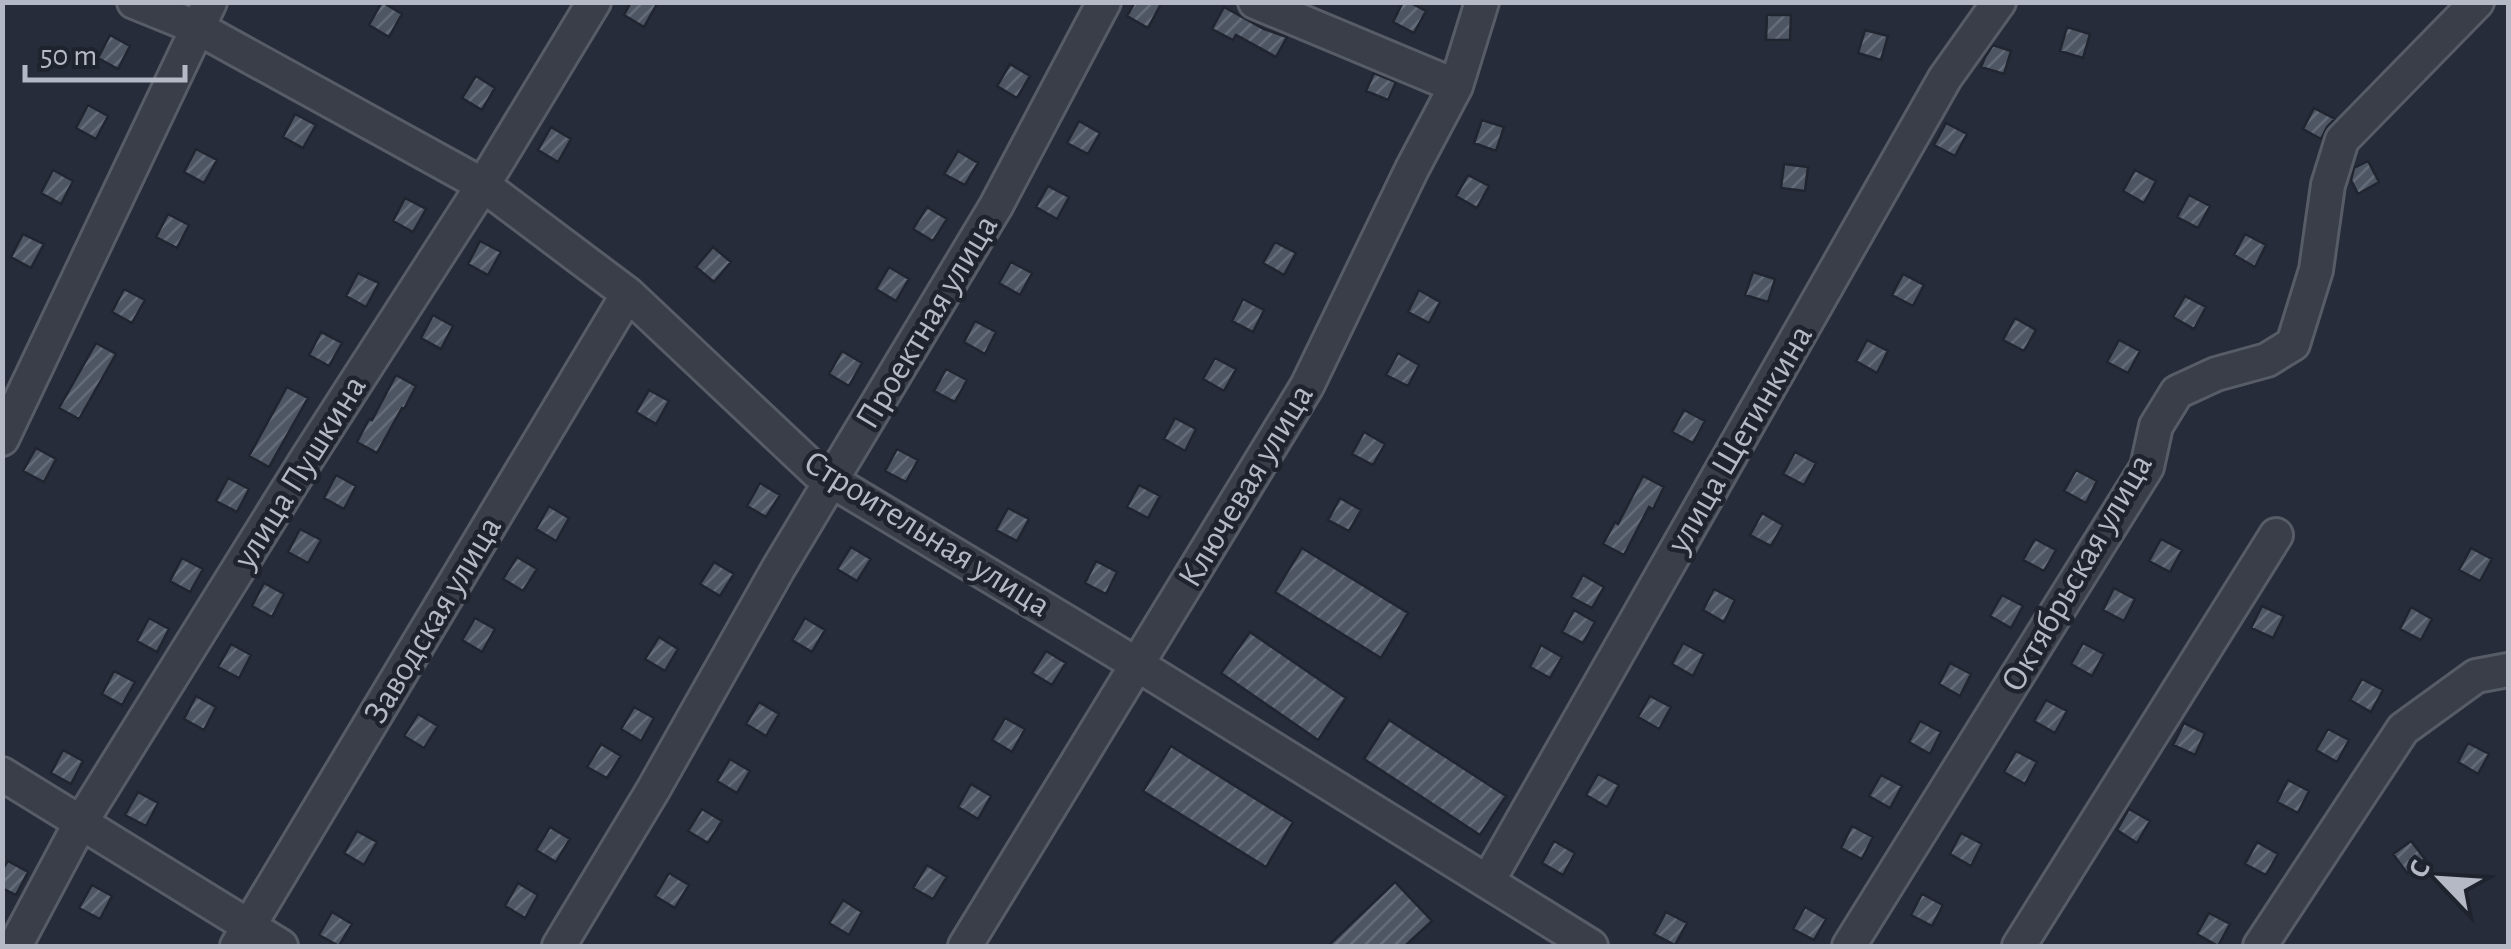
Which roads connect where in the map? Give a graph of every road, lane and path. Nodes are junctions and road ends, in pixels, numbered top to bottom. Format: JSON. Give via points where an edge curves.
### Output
{"nodes":[{"id":1,"x":134,"y":2,"type":"edge"},
{"id":2,"x":594,"y":2,"type":"edge"},
{"id":3,"x":1104,"y":2,"type":"edge"},
{"id":4,"x":1255,"y":2,"type":"edge"},
{"id":5,"x":1482,"y":2,"type":"edge"},
{"id":6,"x":1998,"y":2,"type":"edge"},
{"id":7,"x":2476,"y":2,"type":"edge"},
{"id":8,"x":204,"y":15,"type":"edge"},
{"id":9,"x":1456,"y":86,"type":"junction"},
{"id":10,"x":483,"y":185,"type":"junction"},
{"id":11,"x":628,"y":294,"type":"junction"},
{"id":12,"x":2,"y":440,"type":"edge"},
{"id":13,"x":832,"y":481,"type":"junction"},
{"id":14,"x":2276,"y":535,"type":"dead end"},
{"id":15,"x":1138,"y":665,"type":"junction"},
{"id":16,"x":2508,"y":670,"type":"edge"},
{"id":17,"x":2,"y":774,"type":"edge"},
{"id":18,"x":82,"y":822,"type":"junction"},
{"id":19,"x":1488,"y":881,"type":"junction"},
{"id":20,"x":244,"y":937,"type":"edge"},
{"id":21,"x":15,"y":946,"type":"edge"},
{"id":22,"x":281,"y":946,"type":"edge"},
{"id":23,"x":559,"y":946,"type":"edge"},
{"id":24,"x":965,"y":946,"type":"edge"},
{"id":25,"x":1591,"y":946,"type":"edge"},
{"id":26,"x":1850,"y":946,"type":"edge"},
{"id":27,"x":2019,"y":946,"type":"edge"},
{"id":28,"x":2260,"y":946,"type":"edge"}],
"edges":[{"from":1,"to":8,"type":"street","name":"Строительная улица"},
{"from":2,"to":10,"type":"street","name":"улица Пушкина"},
{"from":3,"to":13,"type":"street","name":"Проектная улица","via":[[996,206]]},
{"from":4,"to":9,"type":"street"},
{"from":5,"to":9,"type":"street","name":"Ключевая улица"},
{"from":6,"to":19,"type":"street","name":"улица Щетинкина","via":[[1945,78]]},
{"from":7,"to":26,"type":"street","name":"Октябрьская улица","via":[[2342,140],[2316,270],[2293,344],[2177,392],[2156,426],[2147,467]]},
{"from":8,"to":10,"type":"street","name":"Строительная улица"},
{"from":8,"to":12,"type":"street"},
{"from":9,"to":15,"type":"street","name":"Ключевая улица","via":[[1307,386]]},
{"from":10,"to":11,"type":"street","name":"Строительная улица"},
{"from":10,"to":18,"type":"street","name":"улица Пушкина"},
{"from":11,"to":13,"type":"street","name":"Строительная улица"},
{"from":11,"to":20,"type":"street","name":"Заводская улица"},
{"from":13,"to":15,"type":"street","name":"Строительная улица"},
{"from":13,"to":23,"type":"street","name":"Проектная улица"},
{"from":14,"to":27,"type":"street"},
{"from":15,"to":19,"type":"street","name":"Строительная улица"},
{"from":15,"to":24,"type":"street","name":"Ключевая улица"},
{"from":16,"to":28,"type":"street","via":[[2476,676],[2403,730]]},
{"from":17,"to":18,"type":"street"},
{"from":18,"to":20,"type":"street"},
{"from":18,"to":21,"type":"street","name":"улица Пушкина"},
{"from":19,"to":25,"type":"street","name":"Строительная улица"},
{"from":20,"to":22,"type":"street"}]}
